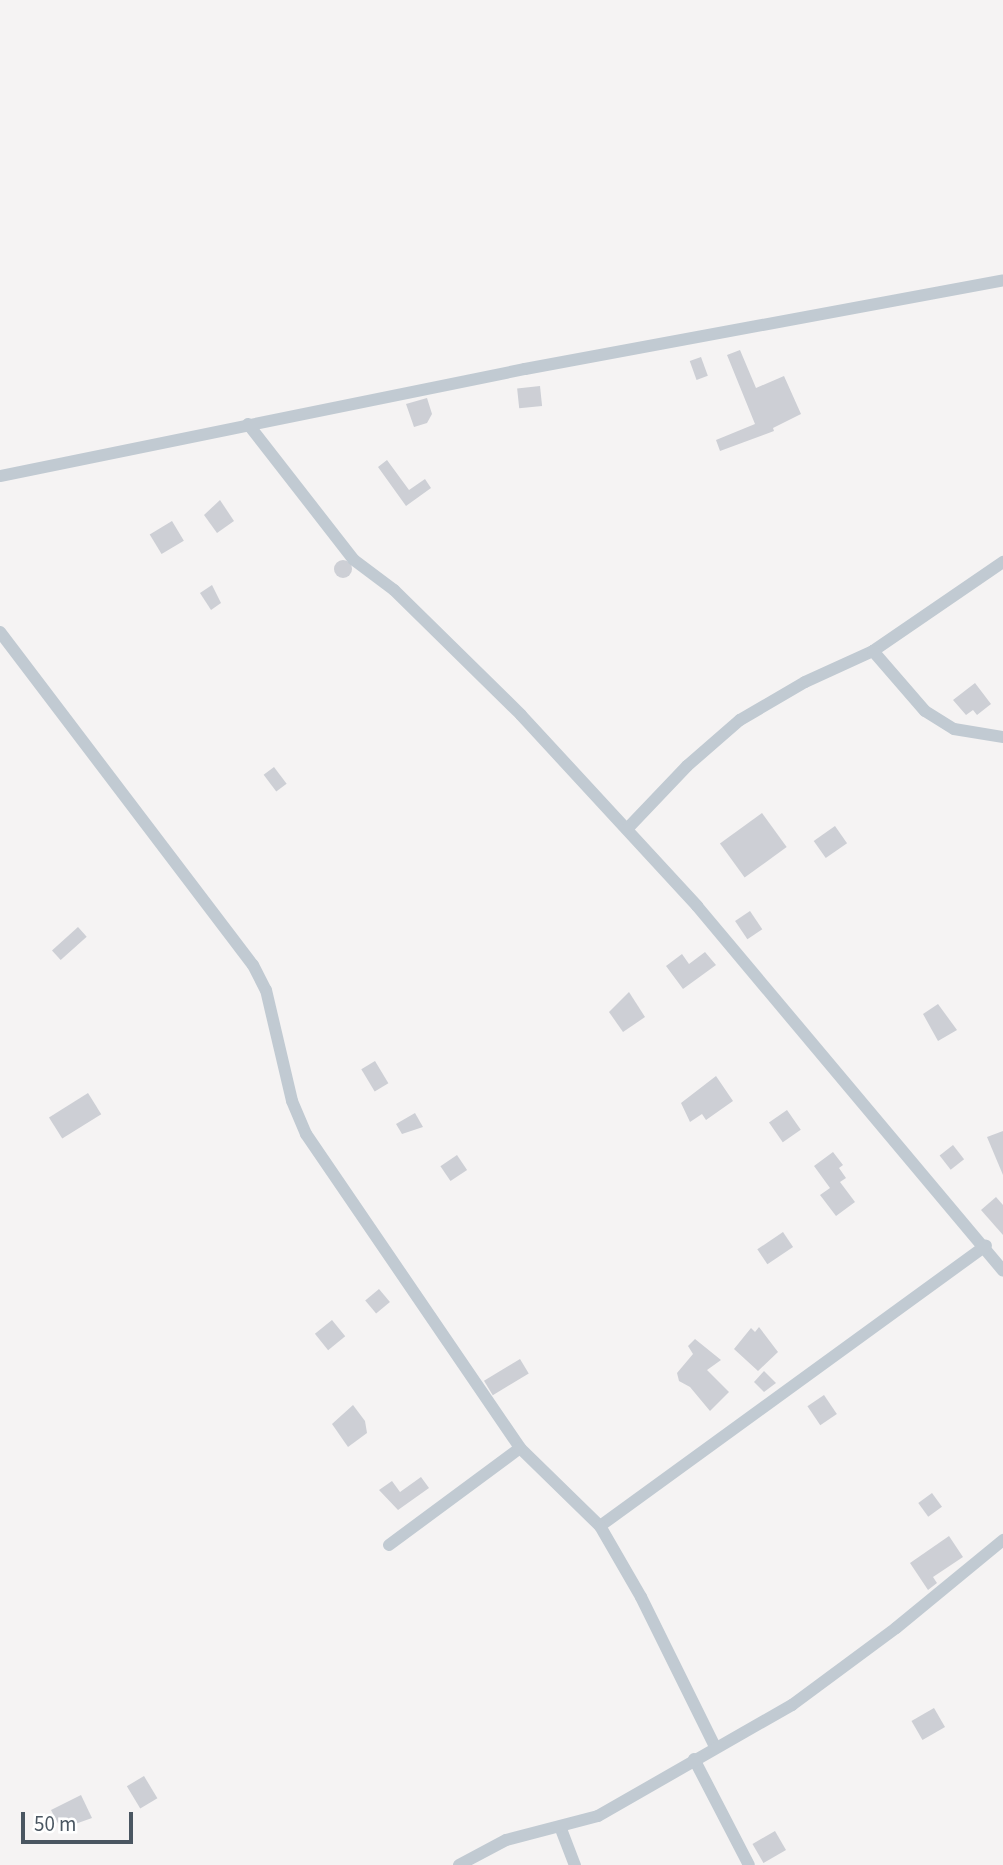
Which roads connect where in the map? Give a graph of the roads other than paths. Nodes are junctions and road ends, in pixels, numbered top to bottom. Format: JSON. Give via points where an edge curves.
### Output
{"nodes":[{"id":1,"x":1003,"y":280,"type":"edge"},
{"id":2,"x":248,"y":424,"type":"junction"},
{"id":3,"x":0,"y":477,"type":"edge"},
{"id":4,"x":1003,"y":562,"type":"edge"},
{"id":5,"x":0,"y":632,"type":"edge"},
{"id":6,"x":873,"y":651,"type":"junction"},
{"id":7,"x":1003,"y":737,"type":"edge"},
{"id":8,"x":627,"y":829,"type":"junction"},
{"id":9,"x":986,"y":1246,"type":"junction"},
{"id":10,"x":1003,"y":1271,"type":"edge"},
{"id":11,"x":520,"y":1448,"type":"junction"},
{"id":12,"x":600,"y":1526,"type":"junction"},
{"id":13,"x":1003,"y":1540,"type":"edge"},
{"id":14,"x":389,"y":1545,"type":"dead end"},
{"id":15,"x":715,"y":1747,"type":"junction"},
{"id":16,"x":694,"y":1759,"type":"junction"},
{"id":17,"x":561,"y":1829,"type":"junction"},
{"id":18,"x":459,"y":1865,"type":"edge"},
{"id":19,"x":575,"y":1865,"type":"edge"},
{"id":20,"x":749,"y":1865,"type":"edge"}],
"edges":[{"from":1,"to":2,"type":"street"},
{"from":2,"to":3,"type":"street"},
{"from":2,"to":8,"type":"street","via":[[354,560],[394,590],[521,715]]},
{"from":4,"to":6,"type":"street"},
{"from":5,"to":11,"type":"street","via":[[253,965],[266,990],[292,1101],[306,1134]]},
{"from":6,"to":7,"type":"street","via":[[925,711],[954,729]]},
{"from":6,"to":8,"type":"street","via":[[805,682],[740,720],[687,766]]},
{"from":8,"to":9,"type":"street"},
{"from":9,"to":10,"type":"street"},
{"from":9,"to":12,"type":"street"},
{"from":11,"to":12,"type":"street"},
{"from":11,"to":14,"type":"street"},
{"from":12,"to":15,"type":"street","via":[[641,1597]]},
{"from":13,"to":15,"type":"street","via":[[792,1705]]},
{"from":15,"to":16,"type":"street"},
{"from":16,"to":17,"type":"street","via":[[598,1816]]},
{"from":16,"to":20,"type":"street"},
{"from":17,"to":18,"type":"street","via":[[506,1840]]},
{"from":17,"to":19,"type":"street"}]}
